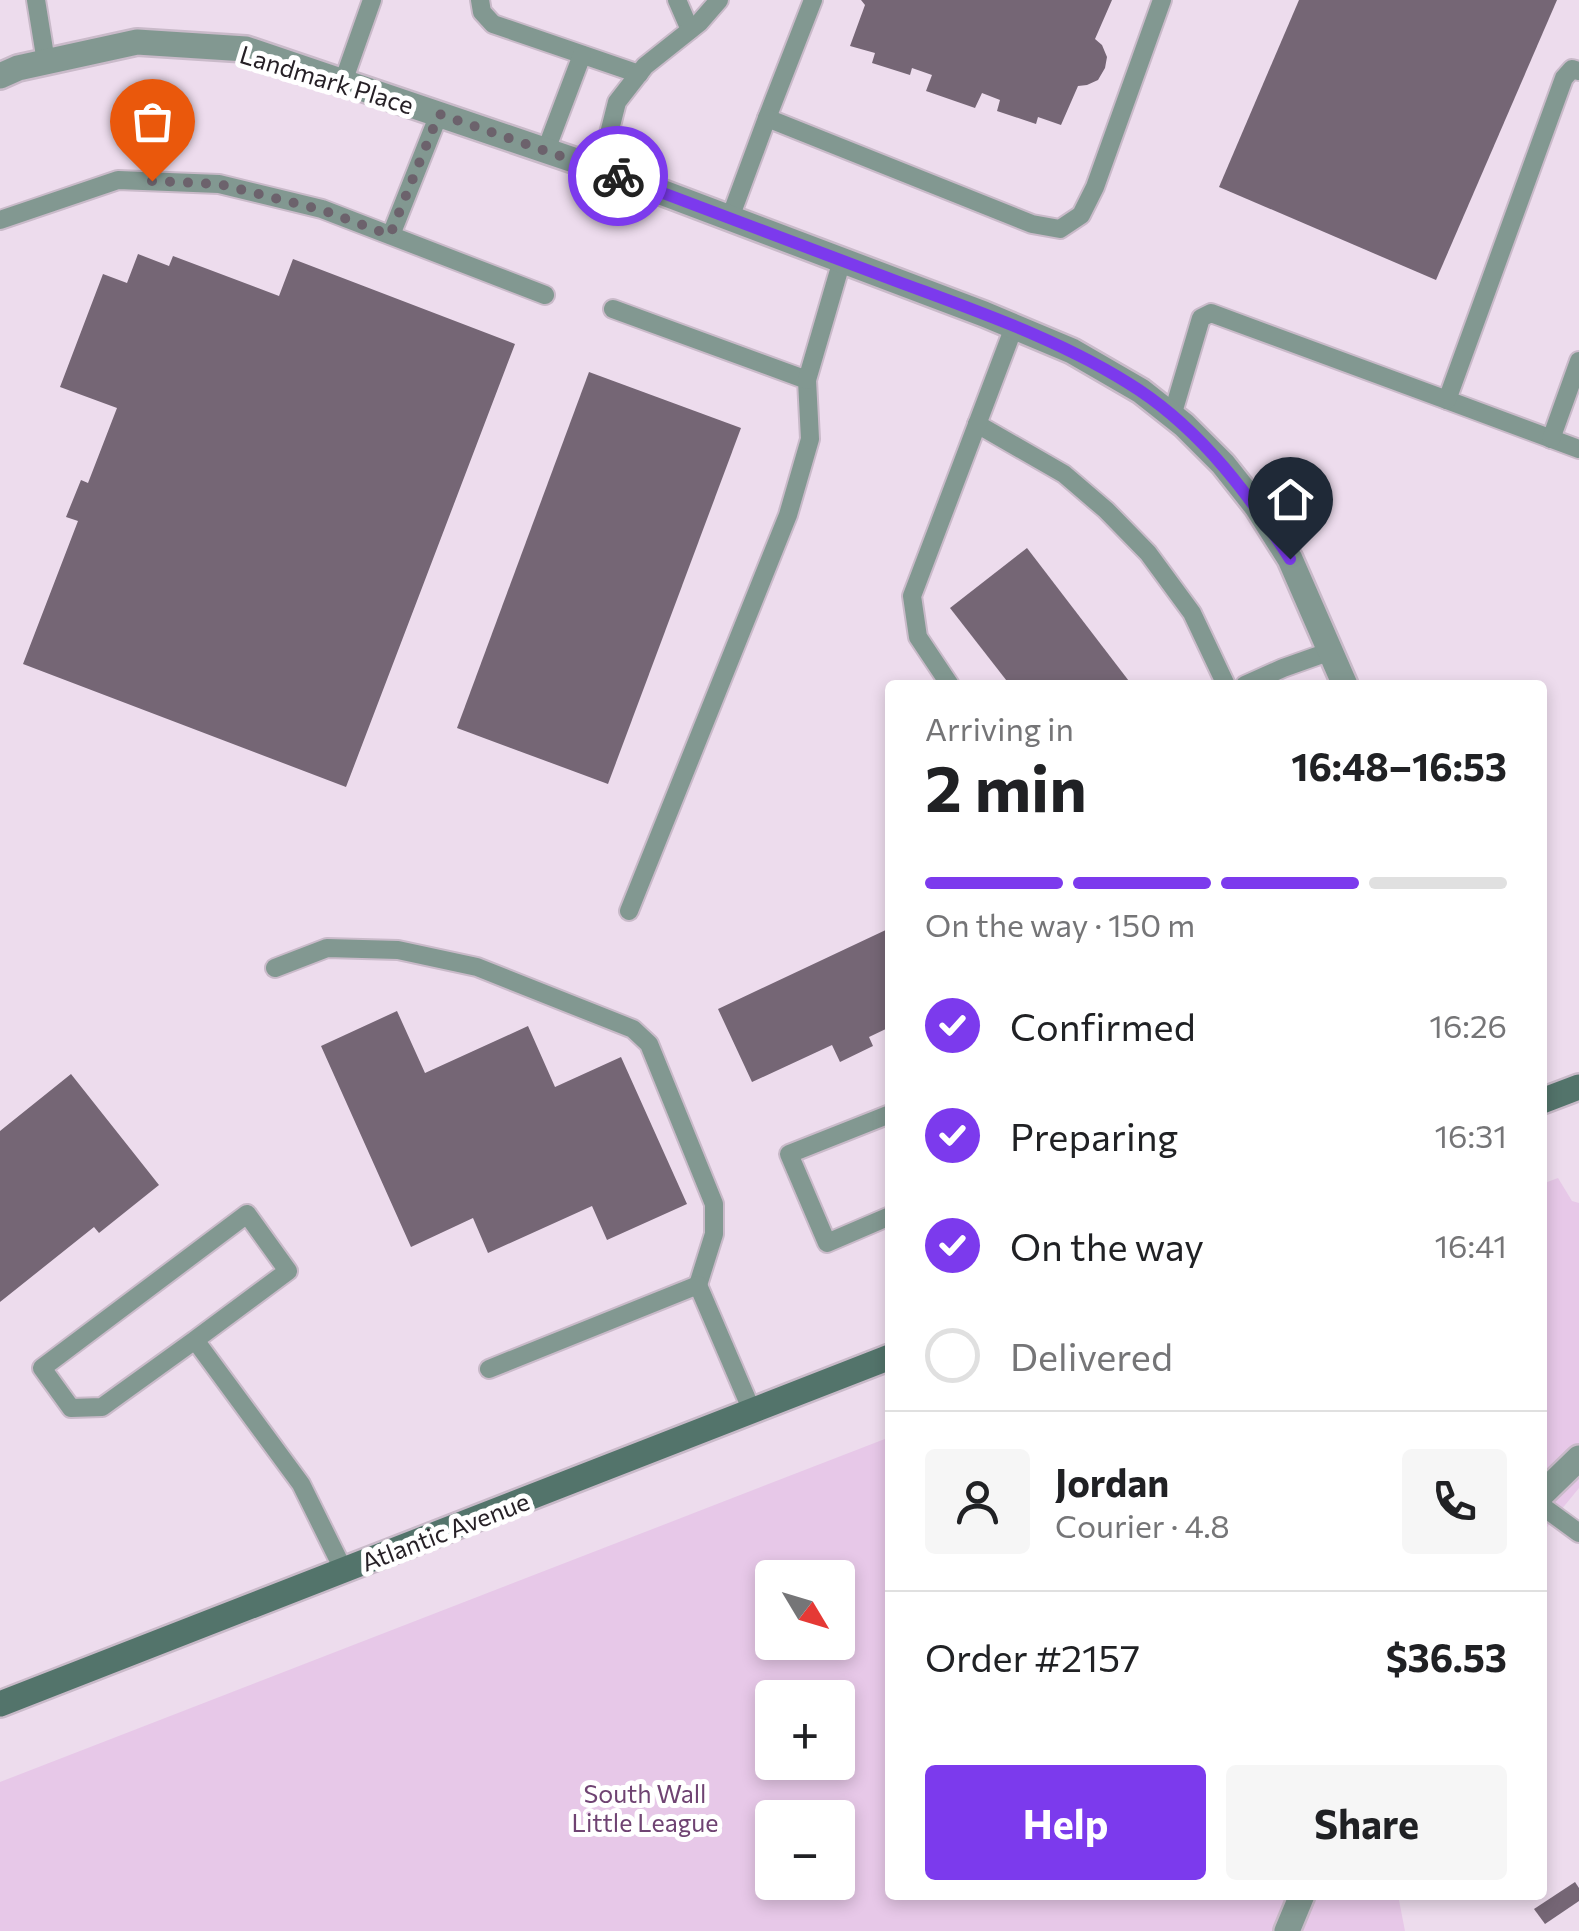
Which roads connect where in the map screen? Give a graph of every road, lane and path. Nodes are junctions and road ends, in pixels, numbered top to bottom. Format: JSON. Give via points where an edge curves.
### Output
{"nodes":[{"id":1,"x":36,"y":0,"type":"edge"},
{"id":2,"x":372,"y":0,"type":"edge"},
{"id":3,"x":480,"y":0,"type":"edge"},
{"id":4,"x":677,"y":0,"type":"edge"},
{"id":5,"x":719,"y":0,"type":"edge"},
{"id":6,"x":813,"y":0,"type":"edge"},
{"id":7,"x":1162,"y":0,"type":"edge"},
{"id":8,"x":690,"y":30,"type":"junction"},
{"id":9,"x":582,"y":55,"type":"junction"},
{"id":10,"x":46,"y":62,"type":"junction"},
{"id":11,"x":1579,"y":71,"type":"edge"},
{"id":12,"x":639,"y":74,"type":"junction"},
{"id":13,"x":0,"y":76,"type":"edge"},
{"id":14,"x":343,"y":82,"type":"junction"},
{"id":15,"x":439,"y":114,"type":"junction"},
{"id":16,"x":768,"y":118,"type":"junction"},
{"id":17,"x":546,"y":150,"type":"junction"},
{"id":18,"x":600,"y":169,"type":"junction"},
{"id":19,"x":730,"y":218,"type":"junction"},
{"id":20,"x":0,"y":220,"type":"edge"},
{"id":21,"x":390,"y":235,"type":"junction"},
{"id":22,"x":842,"y":260,"type":"junction"},
{"id":23,"x":545,"y":296,"type":"dead end"},
{"id":24,"x":612,"y":309,"type":"dead end"},
{"id":25,"x":1014,"y":326,"type":"junction"},
{"id":26,"x":1579,"y":361,"type":"edge"},
{"id":27,"x":807,"y":380,"type":"junction"},
{"id":28,"x":1446,"y":400,"type":"junction"},
{"id":29,"x":1172,"y":416,"type":"junction"},
{"id":30,"x":977,"y":424,"type":"junction"},
{"id":31,"x":1551,"y":439,"type":"junction"},
{"id":32,"x":1579,"y":449,"type":"edge"},
{"id":33,"x":1331,"y":651,"type":"junction"},
{"id":34,"x":947,"y":680,"type":"edge"},
{"id":35,"x":1224,"y":680,"type":"edge"},
{"id":36,"x":1256,"y":680,"type":"edge"},
{"id":37,"x":1343,"y":680,"type":"edge"},
{"id":38,"x":630,"y":911,"type":"dead end"},
{"id":39,"x":275,"y":968,"type":"dead end"},
{"id":40,"x":1579,"y":1087,"type":"edge"},
{"id":41,"x":1547,"y":1099,"type":"edge"},
{"id":42,"x":885,"y":1116,"type":"edge"},
{"id":43,"x":885,"y":1218,"type":"edge"},
{"id":44,"x":698,"y":1285,"type":"junction"},
{"id":45,"x":195,"y":1340,"type":"junction"},
{"id":46,"x":885,"y":1359,"type":"edge"},
{"id":47,"x":489,"y":1369,"type":"dead end"},
{"id":48,"x":752,"y":1411,"type":"junction"},
{"id":49,"x":1578,"y":1462,"type":"edge"},
{"id":50,"x":1547,"y":1490,"type":"edge"},
{"id":51,"x":1547,"y":1510,"type":"edge"},
{"id":52,"x":1579,"y":1533,"type":"edge"},
{"id":53,"x":344,"y":1570,"type":"junction"},
{"id":54,"x":0,"y":1704,"type":"edge"},
{"id":55,"x":1300,"y":1900,"type":"edge"},
{"id":56,"x":1287,"y":1931,"type":"edge"}],
"edges":[{"from":1,"to":10,"type":"lane"},
{"from":2,"to":14,"type":"lane"},
{"from":3,"to":9,"type":"lane","via":[[493,24]]},
{"from":4,"to":8,"type":"lane"},
{"from":5,"to":8,"type":"lane"},
{"from":6,"to":16,"type":"lane"},
{"from":7,"to":16,"type":"lane","via":[[1095,187],[1081,214],[1060,228],[1032,224]]},
{"from":8,"to":12,"type":"lane"},
{"from":9,"to":12,"type":"lane"},
{"from":9,"to":17,"type":"lane"},
{"from":10,"to":13,"type":"street","name":"Landmark Place"},
{"from":10,"to":14,"type":"street","name":"Landmark Place","via":[[137,42],[228,48]]},
{"from":11,"to":28,"type":"lane","via":[[1564,78]]},
{"from":12,"to":18,"type":"lane","via":[[617,102]]},
{"from":14,"to":15,"type":"street","name":"Landmark Place"},
{"from":15,"to":17,"type":"street","name":"Landmark Place"},
{"from":15,"to":21,"type":"lane"},
{"from":16,"to":19,"type":"lane"},
{"from":17,"to":18,"type":"street","name":"Landmark Place"},
{"from":18,"to":19,"type":"street","name":"Landmark Place"},
{"from":19,"to":22,"type":"street","name":"Landmark Place"},
{"from":20,"to":21,"type":"lane","via":[[118,180],[219,184]]},
{"from":21,"to":23,"type":"lane"},
{"from":22,"to":25,"type":"street","name":"Landmark Place"},
{"from":22,"to":27,"type":"lane"},
{"from":24,"to":27,"type":"lane"},
{"from":25,"to":29,"type":"street","name":"Landmark Place","via":[[1072,350]]},
{"from":25,"to":30,"type":"lane"},
{"from":26,"to":31,"type":"lane"},
{"from":27,"to":38,"type":"lane","via":[[810,440],[788,515]]},
{"from":28,"to":29,"type":"lane","via":[[1211,313],[1201,318]]},
{"from":28,"to":31,"type":"lane"},
{"from":29,"to":33,"type":"street","name":"Landmark Place","via":[[1257,506],[1290,559]]},
{"from":30,"to":34,"type":"lane","via":[[912,596],[918,637]]},
{"from":30,"to":35,"type":"lane","via":[[1064,474],[1148,553],[1192,614]]},
{"from":31,"to":32,"type":"lane"},
{"from":33,"to":36,"type":"lane"},
{"from":33,"to":37,"type":"street","name":"Landmark Place"},
{"from":39,"to":44,"type":"lane","via":[[327,948],[398,950],[476,968],[633,1029],[649,1044],[714,1204],[714,1234]]},
{"from":40,"to":41,"type":"main road"},
{"from":42,"to":43,"type":"lane","via":[[790,1154],[827,1242]]},
{"from":44,"to":47,"type":"lane"},
{"from":44,"to":48,"type":"lane"},
{"from":45,"to":45,"type":"lane","via":[[288,1271],[247,1214],[42,1368],[71,1408],[102,1407]]},
{"from":45,"to":53,"type":"lane","via":[[301,1484]]},
{"from":46,"to":48,"type":"main road","name":"Atlantic Avenue"},
{"from":48,"to":53,"type":"main road","name":"Atlantic Avenue"},
{"from":49,"to":50,"type":"street"},
{"from":51,"to":52,"type":"lane"},
{"from":53,"to":54,"type":"main road","name":"Atlantic Avenue"},
{"from":55,"to":56,"type":"street"}]}
